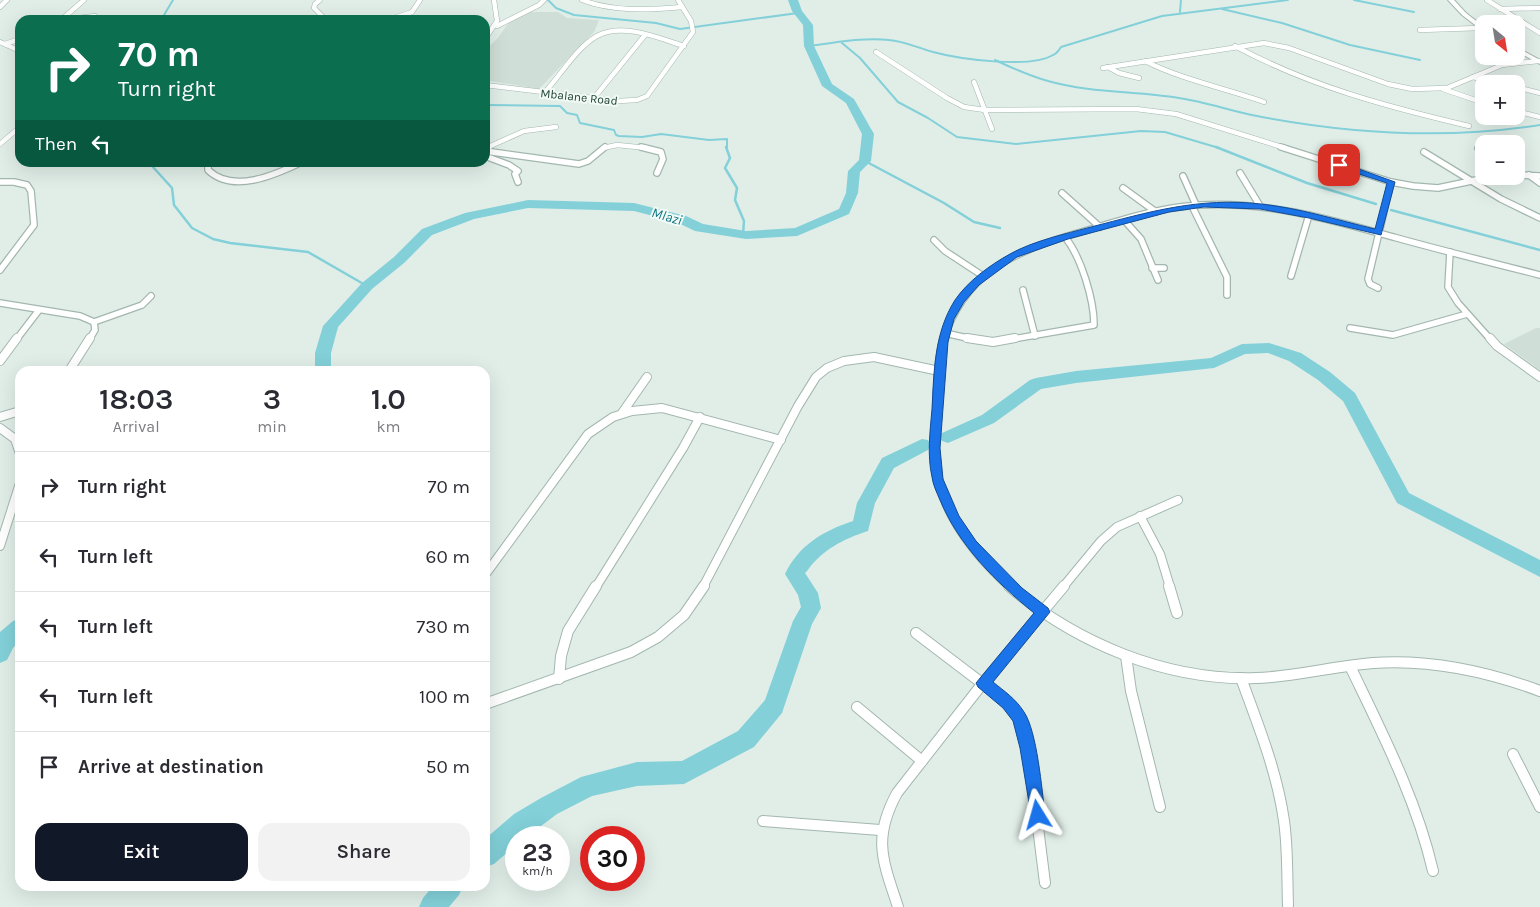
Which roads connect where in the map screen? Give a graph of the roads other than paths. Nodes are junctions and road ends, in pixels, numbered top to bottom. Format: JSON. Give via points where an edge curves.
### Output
{"nodes":[{"id":1,"x":7,"y":0,"type":"edge"},
{"id":2,"x":84,"y":0,"type":"edge"},
{"id":3,"x":320,"y":0,"type":"edge"},
{"id":4,"x":420,"y":0,"type":"edge"},
{"id":5,"x":494,"y":0,"type":"edge"},
{"id":6,"x":544,"y":0,"type":"edge"},
{"id":7,"x":582,"y":0,"type":"edge"},
{"id":8,"x":678,"y":0,"type":"edge"},
{"id":9,"x":1452,"y":0,"type":"edge"},
{"id":10,"x":1487,"y":0,"type":"edge"},
{"id":11,"x":0,"y":7,"type":"edge"},
{"id":12,"x":682,"y":7,"type":"junction"},
{"id":13,"x":1498,"y":8,"type":"junction"},
{"id":14,"x":1540,"y":8,"type":"edge"},
{"id":15,"x":67,"y":15,"type":"edge"},
{"id":16,"x":321,"y":15,"type":"edge"},
{"id":17,"x":405,"y":15,"type":"edge"},
{"id":18,"x":1475,"y":22,"type":"edge"},
{"id":19,"x":497,"y":26,"type":"junction"},
{"id":20,"x":1475,"y":29,"type":"edge"},
{"id":21,"x":1420,"y":30,"type":"dead end"},
{"id":22,"x":1540,"y":33,"type":"edge"},
{"id":23,"x":490,"y":34,"type":"edge"},
{"id":24,"x":645,"y":34,"type":"junction"},
{"id":25,"x":15,"y":40,"type":"edge"},
{"id":26,"x":2,"y":43,"type":"edge"},
{"id":27,"x":10,"y":46,"type":"junction"},
{"id":28,"x":684,"y":46,"type":"junction"},
{"id":29,"x":1235,"y":46,"type":"junction"},
{"id":30,"x":15,"y":48,"type":"edge"},
{"id":31,"x":0,"y":50,"type":"edge"},
{"id":32,"x":876,"y":52,"type":"dead end"},
{"id":33,"x":1525,"y":54,"type":"edge"},
{"id":34,"x":1145,"y":61,"type":"junction"},
{"id":35,"x":1539,"y":62,"type":"edge"},
{"id":36,"x":1473,"y":77,"type":"joint"},
{"id":37,"x":1139,"y":78,"type":"dead end"},
{"id":38,"x":974,"y":82,"type":"dead end"},
{"id":39,"x":490,"y":86,"type":"edge"},
{"id":40,"x":1443,"y":89,"type":"junction"},
{"id":41,"x":1525,"y":89,"type":"edge"},
{"id":42,"x":544,"y":93,"type":"junction"},
{"id":43,"x":1540,"y":93,"type":"edge"},
{"id":44,"x":594,"y":98,"type":"junction"},
{"id":45,"x":1475,"y":100,"type":"edge"},
{"id":46,"x":1264,"y":102,"type":"dead end"},
{"id":47,"x":985,"y":110,"type":"junction"},
{"id":48,"x":1525,"y":113,"type":"edge"},
{"id":49,"x":1540,"y":117,"type":"edge"},
{"id":50,"x":1469,"y":126,"type":"dead end"},
{"id":51,"x":556,"y":127,"type":"dead end"},
{"id":52,"x":992,"y":129,"type":"dead end"},
{"id":53,"x":15,"y":131,"type":"edge"},
{"id":54,"x":0,"y":144,"type":"edge"},
{"id":55,"x":490,"y":148,"type":"edge"},
{"id":56,"x":490,"y":151,"type":"edge"},
{"id":57,"x":1424,"y":152,"type":"dead end"},
{"id":58,"x":490,"y":158,"type":"edge"},
{"id":59,"x":208,"y":167,"type":"edge"},
{"id":60,"x":290,"y":167,"type":"edge"},
{"id":61,"x":656,"y":173,"type":"dead end"},
{"id":62,"x":1240,"y":173,"type":"dead end"},
{"id":63,"x":1527,"y":175,"type":"joint"},
{"id":64,"x":1183,"y":176,"type":"dead end"},
{"id":65,"x":1540,"y":176,"type":"edge"},
{"id":66,"x":1473,"y":181,"type":"junction"},
{"id":67,"x":0,"y":182,"type":"edge"},
{"id":68,"x":518,"y":182,"type":"dead end"},
{"id":69,"x":1391,"y":182,"type":"junction"},
{"id":70,"x":1540,"y":183,"type":"edge"},
{"id":71,"x":1123,"y":188,"type":"dead end"},
{"id":72,"x":1062,"y":193,"type":"dead end"},
{"id":73,"x":1194,"y":205,"type":"junction"},
{"id":74,"x":1260,"y":206,"type":"junction"},
{"id":75,"x":1156,"y":212,"type":"junction"},
{"id":76,"x":1309,"y":215,"type":"junction"},
{"id":77,"x":1540,"y":218,"type":"edge"},
{"id":78,"x":1125,"y":221,"type":"junction"},
{"id":79,"x":1100,"y":227,"type":"junction"},
{"id":80,"x":1378,"y":233,"type":"junction"},
{"id":81,"x":1065,"y":237,"type":"junction"},
{"id":82,"x":934,"y":240,"type":"dead end"},
{"id":83,"x":1450,"y":252,"type":"junction"},
{"id":84,"x":1152,"y":268,"type":"junction"},
{"id":85,"x":1164,"y":268,"type":"dead end"},
{"id":86,"x":0,"y":270,"type":"edge"},
{"id":87,"x":1540,"y":275,"type":"edge"},
{"id":88,"x":983,"y":276,"type":"junction"},
{"id":89,"x":1292,"y":276,"type":"dead end"},
{"id":90,"x":1158,"y":280,"type":"dead end"},
{"id":91,"x":1378,"y":288,"type":"dead end"},
{"id":92,"x":1023,"y":290,"type":"dead end"},
{"id":93,"x":1227,"y":295,"type":"dead end"},
{"id":94,"x":151,"y":296,"type":"dead end"},
{"id":95,"x":0,"y":303,"type":"edge"},
{"id":96,"x":39,"y":310,"type":"junction"},
{"id":97,"x":1467,"y":314,"type":"junction"},
{"id":98,"x":94,"y":322,"type":"junction"},
{"id":99,"x":1350,"y":328,"type":"dead end"},
{"id":100,"x":945,"y":333,"type":"junction"},
{"id":101,"x":1034,"y":336,"type":"junction"},
{"id":102,"x":0,"y":361,"type":"edge"},
{"id":103,"x":71,"y":366,"type":"edge"},
{"id":104,"x":939,"y":371,"type":"junction"},
{"id":105,"x":647,"y":377,"type":"dead end"},
{"id":106,"x":1540,"y":377,"type":"edge"},
{"id":107,"x":15,"y":413,"type":"edge"},
{"id":108,"x":622,"y":413,"type":"junction"},
{"id":109,"x":0,"y":416,"type":"edge"},
{"id":110,"x":700,"y":417,"type":"junction"},
{"id":111,"x":0,"y":428,"type":"edge"},
{"id":112,"x":15,"y":439,"type":"edge"},
{"id":113,"x":781,"y":440,"type":"junction"},
{"id":114,"x":15,"y":499,"type":"edge"},
{"id":115,"x":1178,"y":500,"type":"dead end"},
{"id":116,"x":1140,"y":516,"type":"junction"},
{"id":117,"x":0,"y":546,"type":"edge"},
{"id":118,"x":490,"y":568,"type":"edge"},
{"id":119,"x":1043,"y":612,"type":"junction"},
{"id":120,"x":1177,"y":613,"type":"dead end"},
{"id":121,"x":916,"y":633,"type":"dead end"},
{"id":122,"x":1126,"y":656,"type":"junction"},
{"id":123,"x":1350,"y":666,"type":"junction"},
{"id":124,"x":1240,"y":678,"type":"junction"},
{"id":125,"x":558,"y":679,"type":"junction"},
{"id":126,"x":983,"y":683,"type":"junction"},
{"id":127,"x":1540,"y":691,"type":"edge"},
{"id":128,"x":490,"y":702,"type":"edge"},
{"id":129,"x":857,"y":707,"type":"dead end"},
{"id":130,"x":1513,"y":754,"type":"dead end"},
{"id":131,"x":922,"y":760,"type":"junction"},
{"id":132,"x":1160,"y":807,"type":"dead end"},
{"id":133,"x":1540,"y":807,"type":"edge"},
{"id":134,"x":763,"y":821,"type":"dead end"},
{"id":135,"x":880,"y":830,"type":"junction"},
{"id":136,"x":1433,"y":871,"type":"dead end"},
{"id":137,"x":1045,"y":883,"type":"dead end"},
{"id":138,"x":1288,"y":905,"type":"dead end"},
{"id":139,"x":898,"y":907,"type":"edge"}],
"edges":[{"from":1,"to":11,"type":"street"},
{"from":2,"to":15,"type":"street"},
{"from":3,"to":16,"type":"street","via":[[314,8]]},
{"from":4,"to":17,"type":"street","via":[[418,7]]},
{"from":5,"to":19,"type":"street"},
{"from":6,"to":19,"type":"street"},
{"from":7,"to":12,"type":"street","via":[[597,5],[651,10]]},
{"from":8,"to":12,"type":"street","name":"Mbalane Road"},
{"from":9,"to":18,"type":"street"},
{"from":10,"to":13,"type":"street"},
{"from":12,"to":28,"type":"street","name":"Mbalane Road","via":[[693,28]]},
{"from":13,"to":14,"type":"street"},
{"from":13,"to":22,"type":"street"},
{"from":19,"to":23,"type":"street"},
{"from":20,"to":21,"type":"street"},
{"from":24,"to":28,"type":"street"},
{"from":24,"to":42,"type":"street","via":[[615,32],[597,36]]},
{"from":24,"to":44,"type":"street"},
{"from":25,"to":26,"type":"street"},
{"from":26,"to":27,"type":"street"},
{"from":27,"to":30,"type":"street"},
{"from":27,"to":31,"type":"street"},
{"from":28,"to":44,"type":"street","name":"Mbalane Road","via":[[648,96],[625,101]]},
{"from":29,"to":34,"type":"street"},
{"from":29,"to":40,"type":"street","via":[[1258,43],[1284,46],[1396,86]]},
{"from":29,"to":50,"type":"street","via":[[1263,62],[1347,95],[1461,127]]},
{"from":32,"to":47,"type":"street","via":[[952,101],[964,107]]},
{"from":33,"to":35,"type":"street"},
{"from":34,"to":37,"type":"street","via":[[1105,68]]},
{"from":34,"to":46,"type":"street","via":[[1169,73],[1258,97]]},
{"from":35,"to":36,"type":"street","via":[[1502,65]]},
{"from":36,"to":40,"type":"street"},
{"from":38,"to":47,"type":"street"},
{"from":39,"to":42,"type":"street","name":"Mbalane Road"},
{"from":40,"to":45,"type":"street"},
{"from":41,"to":43,"type":"street"},
{"from":42,"to":44,"type":"street","name":"Mbalane Road"},
{"from":47,"to":52,"type":"street"},
{"from":47,"to":69,"type":"street","via":[[1136,109],[1176,114]]},
{"from":48,"to":49,"type":"street"},
{"from":51,"to":55,"type":"street","via":[[524,131]]},
{"from":53,"to":54,"type":"street"},
{"from":56,"to":61,"type":"street","via":[[579,164],[591,160],[605,146],[617,144],[660,152],[663,159]]},
{"from":57,"to":66,"type":"street"},
{"from":58,"to":68,"type":"street","via":[[518,171],[515,174]]},
{"from":59,"to":60,"type":"street","via":[[214,176],[239,181],[269,176]]},
{"from":62,"to":74,"type":"street"},
{"from":63,"to":65,"type":"street"},
{"from":63,"to":70,"type":"street"},
{"from":64,"to":73,"type":"street"},
{"from":66,"to":69,"type":"street","via":[[1438,188]]},
{"from":66,"to":77,"type":"street"},
{"from":67,"to":86,"type":"street","via":[[27,185],[31,191],[35,221],[29,234]]},
{"from":69,"to":80,"type":"street"},
{"from":71,"to":75,"type":"street"},
{"from":72,"to":79,"type":"street"},
{"from":73,"to":74,"type":"street"},
{"from":73,"to":75,"type":"street"},
{"from":73,"to":93,"type":"street","via":[[1227,277]]},
{"from":74,"to":76,"type":"street"},
{"from":75,"to":78,"type":"street"},
{"from":76,"to":80,"type":"street"},
{"from":76,"to":89,"type":"street"},
{"from":78,"to":79,"type":"street"},
{"from":78,"to":84,"type":"street","via":[[1141,239]]},
{"from":79,"to":81,"type":"street"},
{"from":80,"to":83,"type":"street"},
{"from":80,"to":91,"type":"street","via":[[1368,279]]},
{"from":81,"to":88,"type":"street","via":[[1014,256]]},
{"from":81,"to":101,"type":"street","via":[[1078,257],[1095,323]]},
{"from":82,"to":88,"type":"street"},
{"from":83,"to":87,"type":"street"},
{"from":83,"to":97,"type":"street","via":[[1448,287]]},
{"from":84,"to":85,"type":"street"},
{"from":84,"to":90,"type":"street"},
{"from":88,"to":100,"type":"street","via":[[960,301]]},
{"from":92,"to":101,"type":"street"},
{"from":94,"to":98,"type":"street","via":[[142,305]]},
{"from":95,"to":96,"type":"street"},
{"from":96,"to":98,"type":"street","via":[[80,316]]},
{"from":96,"to":102,"type":"street"},
{"from":97,"to":99,"type":"street","via":[[1393,335]]},
{"from":97,"to":106,"type":"street","via":[[1497,346]]},
{"from":98,"to":103,"type":"street","via":[[95,330]]},
{"from":100,"to":101,"type":"street","via":[[993,342]]},
{"from":100,"to":104,"type":"street"},
{"from":104,"to":113,"type":"street","via":[[874,357],[853,358],[836,364],[822,372],[812,384]]},
{"from":104,"to":119,"type":"street","via":[[934,448],[938,479],[948,508],[983,558],[1017,592]]},
{"from":105,"to":108,"type":"street"},
{"from":107,"to":109,"type":"street"},
{"from":108,"to":110,"type":"street","via":[[662,408]]},
{"from":108,"to":118,"type":"street","via":[[601,423],[588,434]]},
{"from":110,"to":113,"type":"street"},
{"from":110,"to":125,"type":"street","via":[[568,631]]},
{"from":111,"to":112,"type":"street"},
{"from":113,"to":125,"type":"street","via":[[704,586],[684,615],[648,644]]},
{"from":114,"to":117,"type":"street"},
{"from":115,"to":116,"type":"street"},
{"from":116,"to":119,"type":"street","via":[[1117,527],[1100,541]]},
{"from":116,"to":120,"type":"street","via":[[1160,554]]},
{"from":119,"to":122,"type":"street"},
{"from":119,"to":126,"type":"street"},
{"from":121,"to":126,"type":"street"},
{"from":122,"to":124,"type":"street","via":[[1181,670]]},
{"from":122,"to":132,"type":"street","via":[[1131,691]]},
{"from":123,"to":124,"type":"street"},
{"from":123,"to":127,"type":"street","via":[[1397,662],[1452,667]]},
{"from":123,"to":136,"type":"street","via":[[1414,805]]},
{"from":124,"to":138,"type":"street","via":[[1272,769],[1282,809]]},
{"from":125,"to":128,"type":"street"},
{"from":126,"to":131,"type":"street"},
{"from":126,"to":137,"type":"street","via":[[1015,710],[1023,726]]},
{"from":129,"to":131,"type":"street"},
{"from":130,"to":133,"type":"street"},
{"from":131,"to":135,"type":"street","via":[[888,806]]},
{"from":134,"to":135,"type":"street"},
{"from":135,"to":139,"type":"street","via":[[885,864]]}]}
